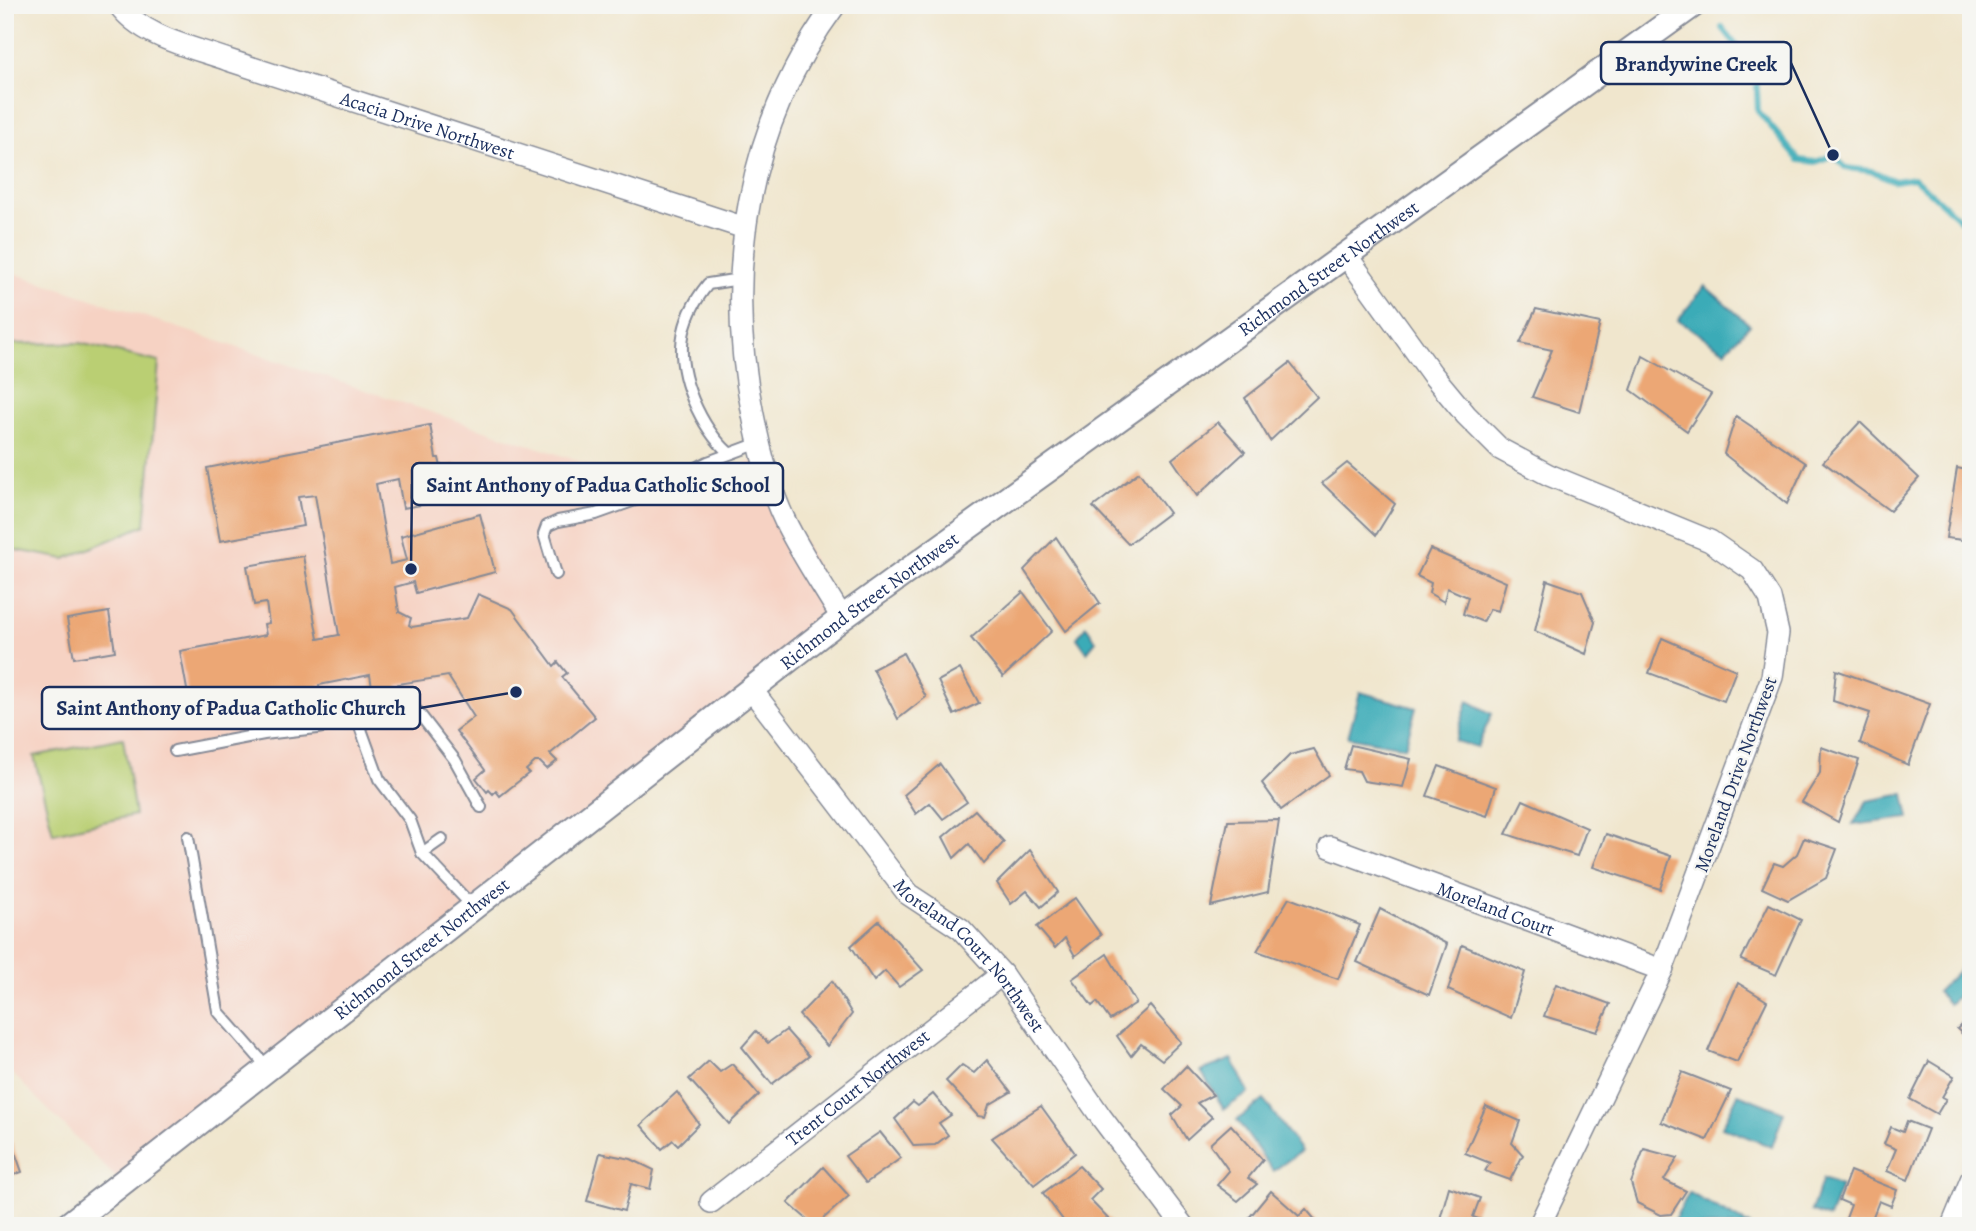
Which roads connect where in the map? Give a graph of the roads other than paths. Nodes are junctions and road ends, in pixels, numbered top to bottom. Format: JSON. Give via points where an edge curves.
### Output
{"nodes":[{"id":1,"x":119,"y":5,"type":"edge"},
{"id":2,"x":835,"y":5,"type":"edge"},
{"id":3,"x":1693,"y":5,"type":"edge"},
{"id":4,"x":745,"y":228,"type":"junction"},
{"id":5,"x":1346,"y":255,"type":"junction"},
{"id":6,"x":740,"y":279,"type":"junction"},
{"id":7,"x":759,"y":443,"type":"junction"},
{"id":8,"x":729,"y":453,"type":"junction"},
{"id":9,"x":556,"y":574,"type":"dead end"},
{"id":10,"x":842,"y":618,"type":"junction"},
{"id":11,"x":751,"y":689,"type":"junction"},
{"id":12,"x":359,"y":721,"type":"junction"},
{"id":13,"x":175,"y":751,"type":"dead end"},
{"id":14,"x":481,"y":807,"type":"dead end"},
{"id":15,"x":188,"y":837,"type":"dead end"},
{"id":16,"x":442,"y":839,"type":"dead end"},
{"id":17,"x":1330,"y":847,"type":"dead end"},
{"id":18,"x":422,"y":853,"type":"junction"},
{"id":19,"x":473,"y":907,"type":"junction"},
{"id":20,"x":1662,"y":971,"type":"junction"},
{"id":21,"x":1002,"y":974,"type":"junction"},
{"id":22,"x":268,"y":1068,"type":"junction"},
{"id":23,"x":1971,"y":1180,"type":"edge"},
{"id":24,"x":711,"y":1202,"type":"dead end"},
{"id":25,"x":67,"y":1226,"type":"edge"},
{"id":26,"x":1183,"y":1226,"type":"edge"},
{"id":27,"x":1539,"y":1226,"type":"edge"},
{"id":28,"x":1952,"y":1226,"type":"edge"}],
"edges":[{"from":1,"to":4,"type":"street","name":"Acacia Drive Northwest","via":[[157,35]]},
{"from":2,"to":4,"type":"street","via":[[815,32],[775,112],[758,159]]},
{"from":3,"to":5,"type":"street","name":"Richmond Street Northwest"},
{"from":4,"to":6,"type":"street"},
{"from":5,"to":10,"type":"street","name":"Richmond Street Northwest"},
{"from":5,"to":20,"type":"street","name":"Moreland Drive Northwest","via":[[1433,374],[1500,449],[1549,475],[1710,541],[1752,570],[1770,598],[1778,633],[1772,677]]},
{"from":6,"to":7,"type":"street","via":[[745,378]]},
{"from":6,"to":8,"type":"lane","via":[[708,284],[692,307],[680,354],[701,420]]},
{"from":7,"to":8,"type":"lane"},
{"from":7,"to":10,"type":"street","via":[[785,520]]},
{"from":8,"to":9,"type":"lane","via":[[638,499],[547,526],[544,534]]},
{"from":10,"to":11,"type":"street","name":"Richmond Street Northwest"},
{"from":11,"to":19,"type":"street","name":"Richmond Street Northwest"},
{"from":11,"to":21,"type":"street","name":"Moreland Court Northwest","via":[[908,894],[961,929]]},
{"from":12,"to":13,"type":"lane"},
{"from":12,"to":14,"type":"lane","via":[[406,710],[418,712],[455,760]]},
{"from":12,"to":18,"type":"lane","via":[[379,779],[410,820]]},
{"from":15,"to":22,"type":"lane","via":[[218,1011]]},
{"from":16,"to":18,"type":"lane"},
{"from":17,"to":20,"type":"street","name":"Moreland Court"},
{"from":18,"to":19,"type":"lane"},
{"from":19,"to":22,"type":"street","name":"Richmond Street Northwest"},
{"from":20,"to":27,"type":"street","name":"Moreland Drive Northwest"},
{"from":21,"to":24,"type":"street","name":"Trent Court Northwest"},
{"from":21,"to":26,"type":"street","name":"Moreland Court Northwest"},
{"from":22,"to":25,"type":"street","name":"Richmond Street Northwest"},
{"from":23,"to":28,"type":"street"}]}
